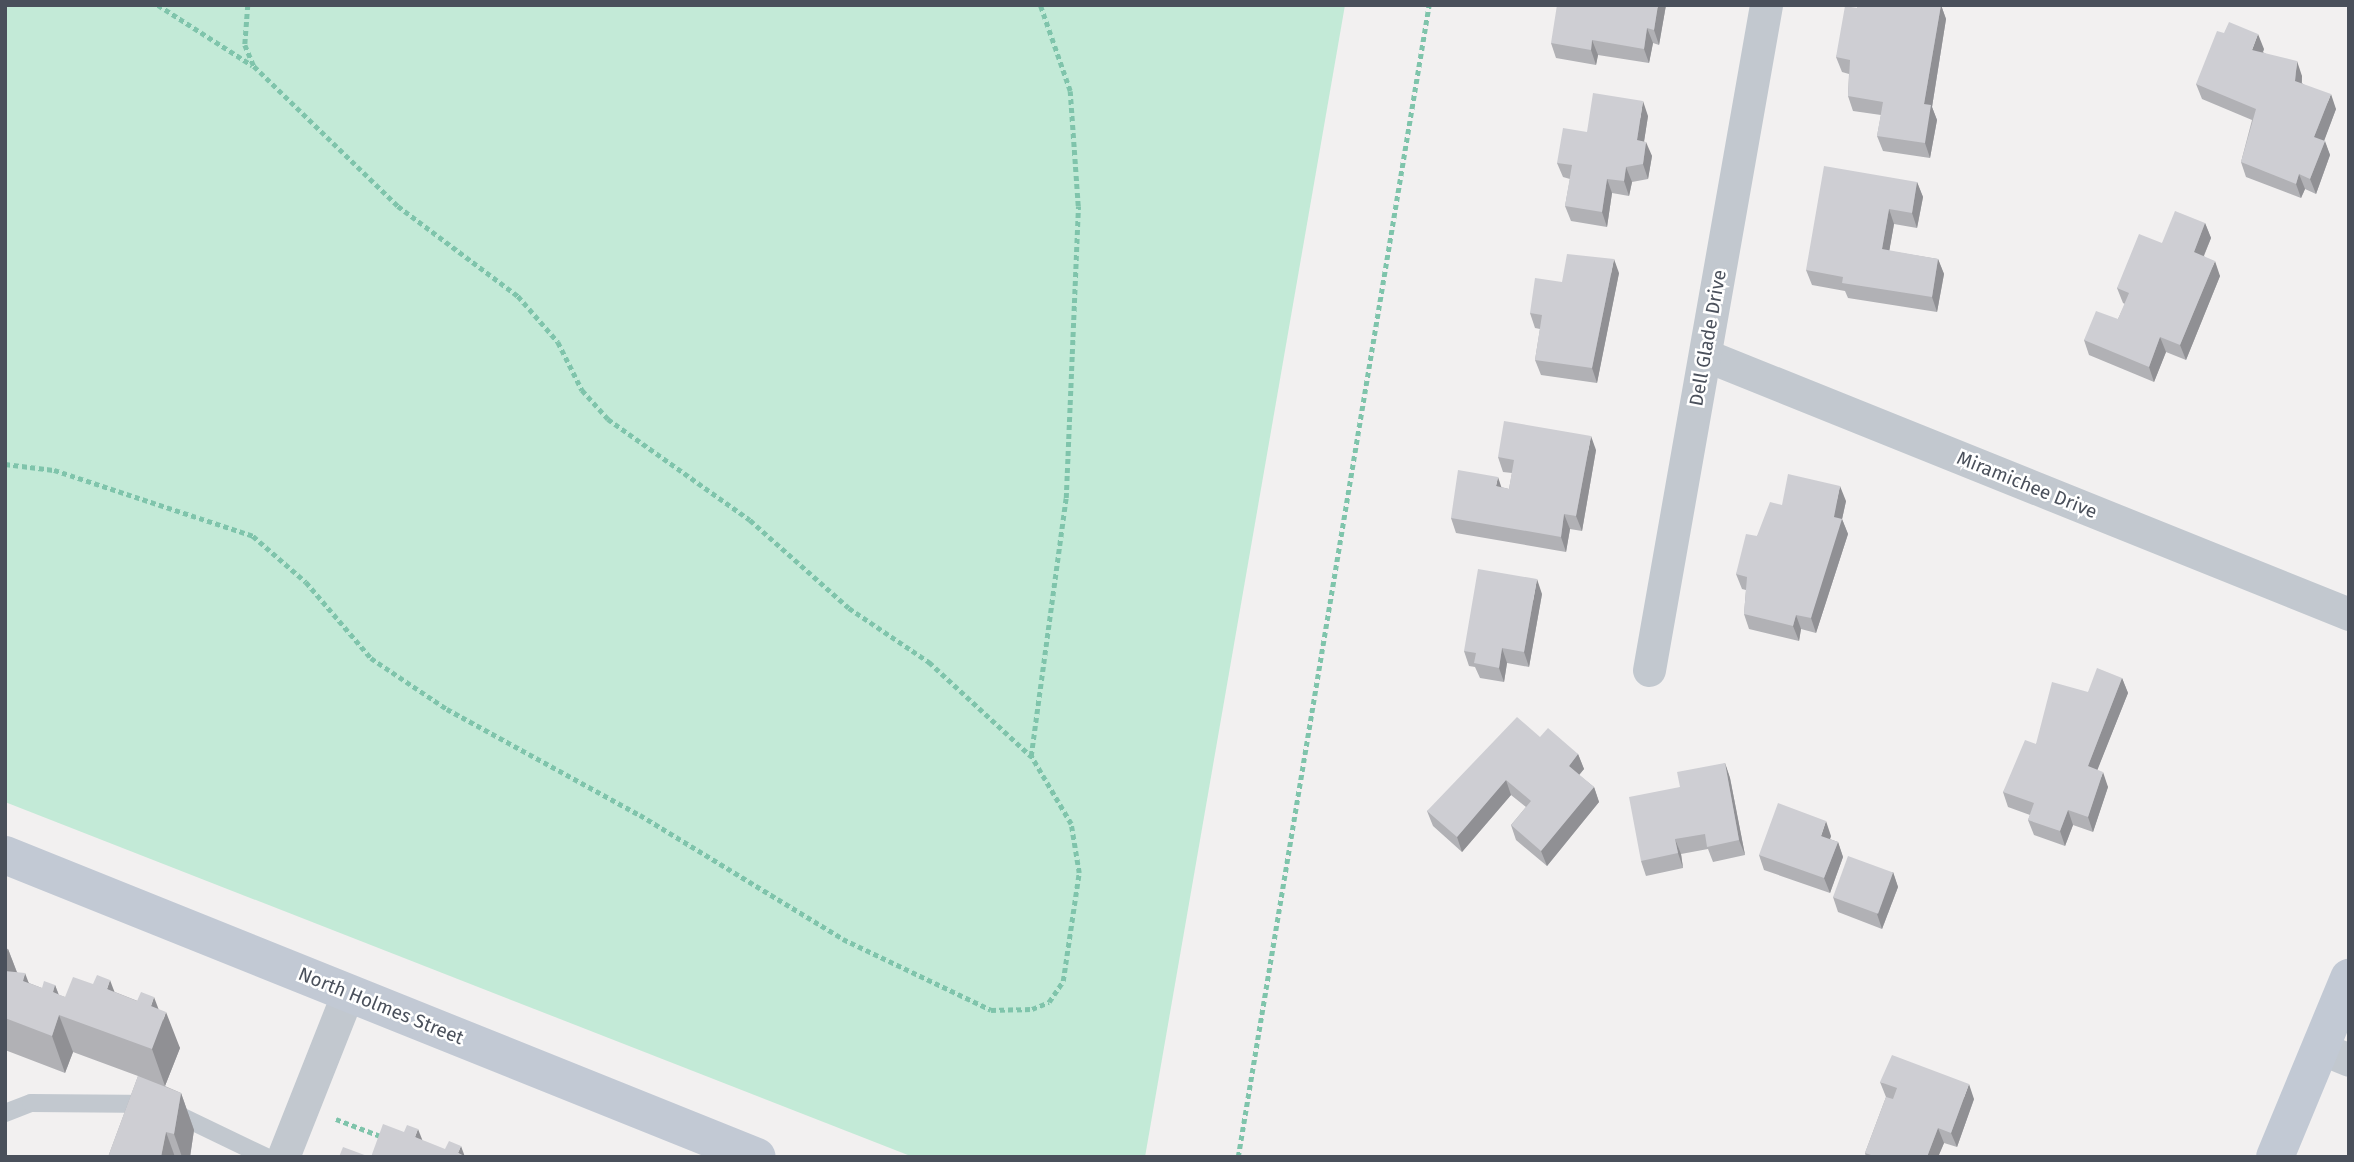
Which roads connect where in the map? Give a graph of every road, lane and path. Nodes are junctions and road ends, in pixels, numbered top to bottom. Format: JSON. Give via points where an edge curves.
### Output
{"nodes":[{"id":1,"x":158,"y":5,"type":"edge"},
{"id":2,"x":248,"y":5,"type":"edge"},
{"id":3,"x":1040,"y":5,"type":"edge"},
{"id":4,"x":1429,"y":5,"type":"edge"},
{"id":5,"x":1766,"y":5,"type":"edge"},
{"id":6,"x":254,"y":66,"type":"junction"},
{"id":7,"x":1705,"y":355,"type":"junction"},
{"id":8,"x":5,"y":464,"type":"edge"},
{"id":9,"x":2349,"y":614,"type":"edge"},
{"id":10,"x":1649,"y":670,"type":"dead end"},
{"id":11,"x":1031,"y":756,"type":"junction"},
{"id":12,"x":5,"y":855,"type":"edge"},
{"id":13,"x":2349,"y":978,"type":"edge"},
{"id":14,"x":348,"y":993,"type":"junction"},
{"id":15,"x":2334,"y":1054,"type":"edge"},
{"id":16,"x":5,"y":1113,"type":"edge"},
{"id":17,"x":332,"y":1118,"type":"dead end"},
{"id":18,"x":395,"y":1142,"type":"edge"},
{"id":19,"x":266,"y":1157,"type":"edge"},
{"id":20,"x":283,"y":1157,"type":"edge"},
{"id":21,"x":757,"y":1157,"type":"edge"},
{"id":22,"x":1238,"y":1157,"type":"edge"},
{"id":23,"x":2275,"y":1157,"type":"edge"}],
"edges":[{"from":1,"to":6,"type":"path"},
{"from":2,"to":6,"type":"path","via":[[245,45]]},
{"from":3,"to":11,"type":"path","via":[[1070,91],[1078,232],[1066,498]]},
{"from":4,"to":22,"type":"path"},
{"from":5,"to":7,"type":"street","name":"Dell Glade Drive"},
{"from":6,"to":11,"type":"path","via":[[398,206],[518,296],[558,342],[582,390],[608,419],[750,520],[849,608],[929,662]]},
{"from":7,"to":9,"type":"street","name":"Miramichee Drive"},
{"from":7,"to":10,"type":"street","name":"Dell Glade Drive"},
{"from":8,"to":11,"type":"path","via":[[54,470],[253,536],[277,552],[371,658],[403,682],[843,939],[990,1010],[1032,1009],[1049,1002],[1063,981],[1070,939],[1078,843]]},
{"from":12,"to":14,"type":"main road","name":"North Holmes Street"},
{"from":13,"to":15,"type":"main road"},
{"from":14,"to":20,"type":"street"},
{"from":14,"to":21,"type":"main road","name":"North Holmes Street"},
{"from":15,"to":23,"type":"main road"},
{"from":16,"to":19,"type":"lane","via":[[31,1103],[156,1104]]},
{"from":17,"to":18,"type":"path"}]}
